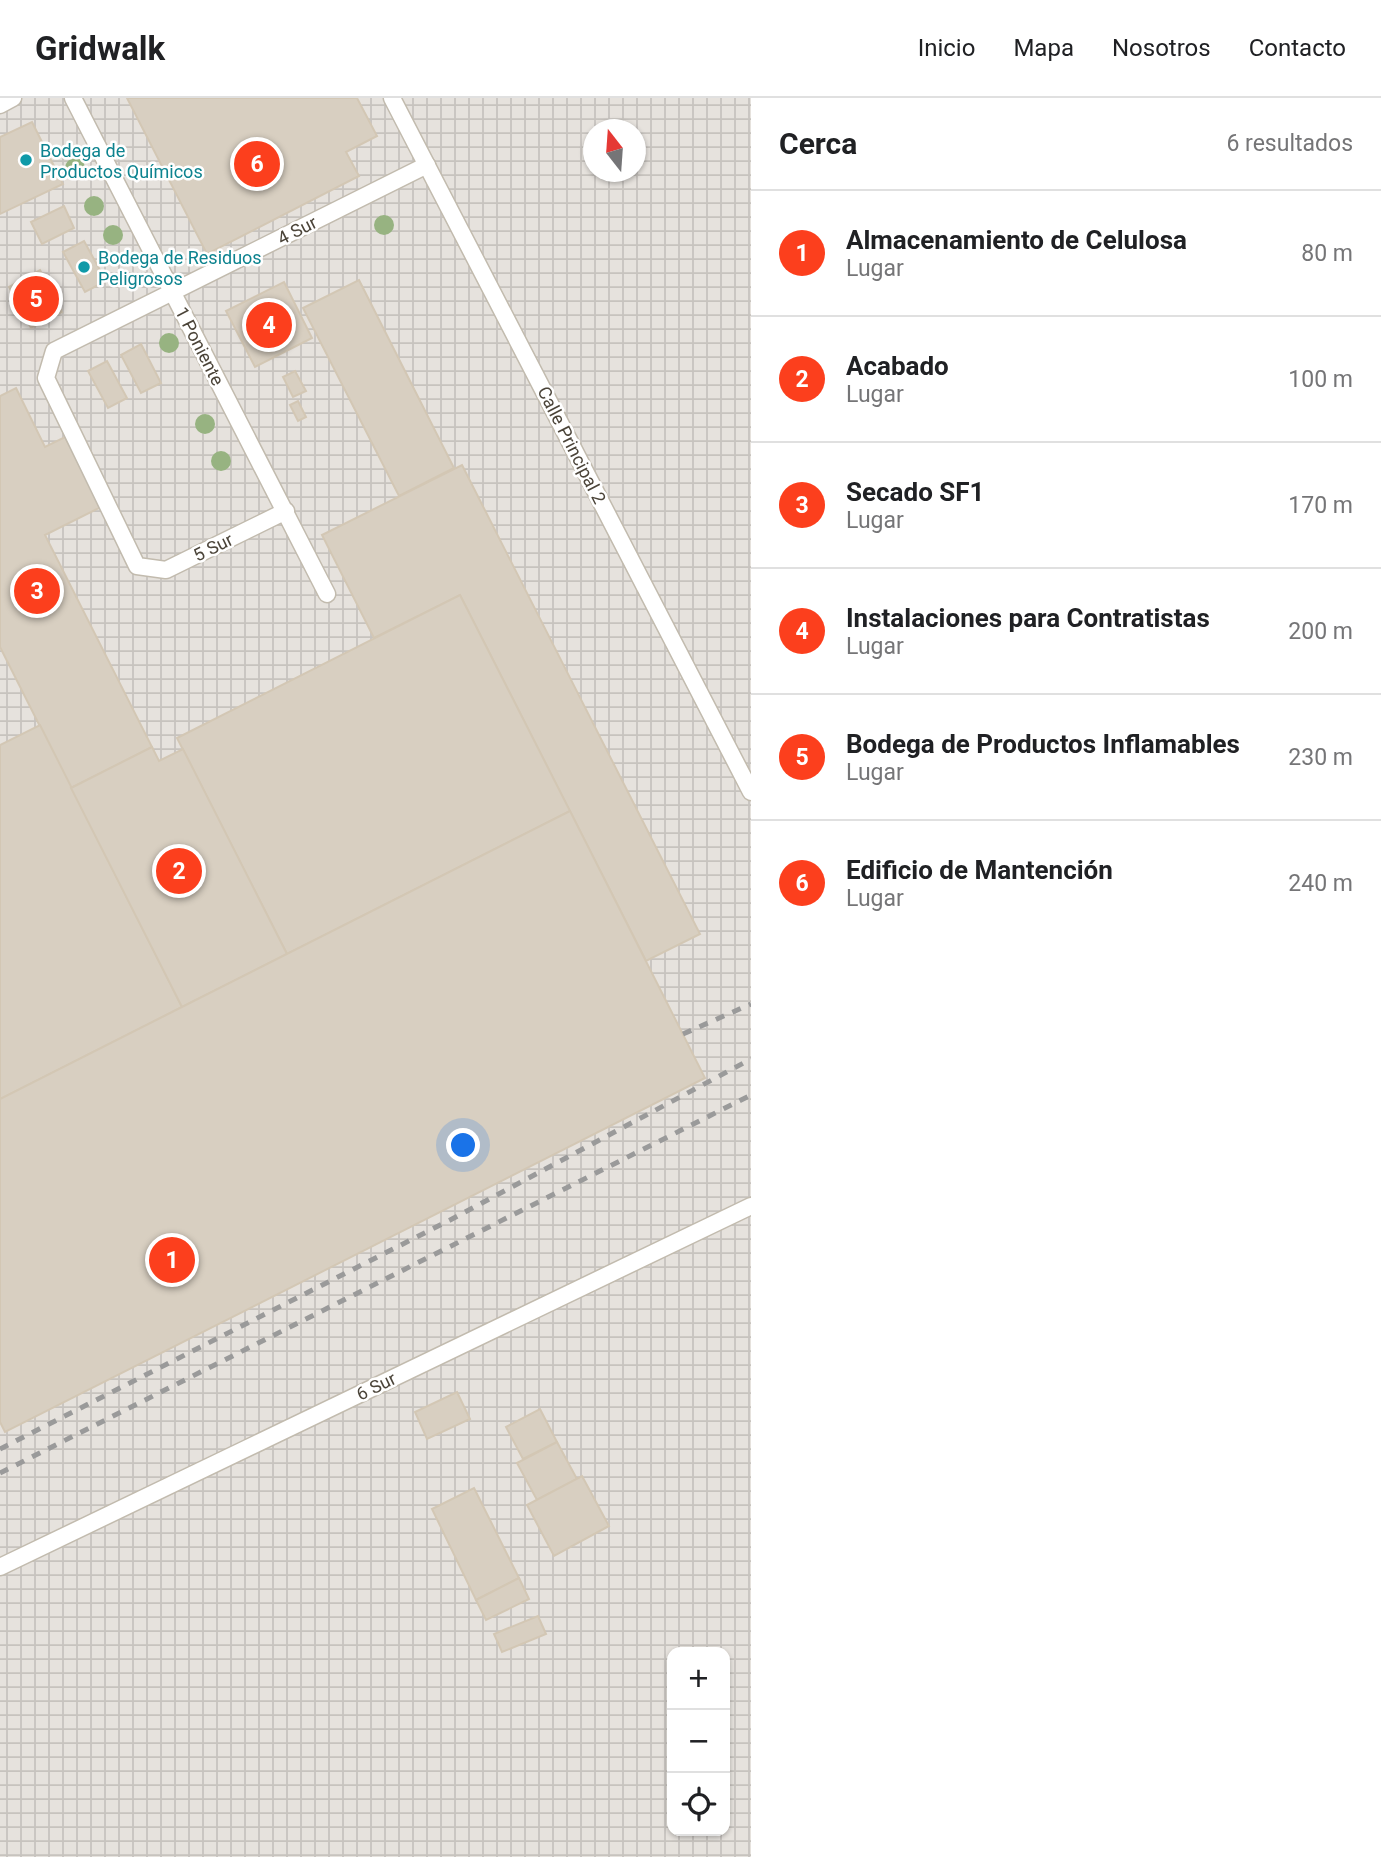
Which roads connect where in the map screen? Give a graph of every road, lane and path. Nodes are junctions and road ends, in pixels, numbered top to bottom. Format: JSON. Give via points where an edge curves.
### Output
{"nodes":[{"id":1,"x":13,"y":98,"type":"edge"},
{"id":2,"x":73,"y":98,"type":"edge"},
{"id":3,"x":392,"y":98,"type":"edge"},
{"id":4,"x":0,"y":105,"type":"edge"},
{"id":5,"x":427,"y":165,"type":"junction"},
{"id":6,"x":173,"y":292,"type":"junction"},
{"id":7,"x":286,"y":511,"type":"junction"},
{"id":8,"x":137,"y":566,"type":"joint"},
{"id":9,"x":327,"y":594,"type":"dead end"},
{"id":10,"x":751,"y":792,"type":"edge"},
{"id":11,"x":751,"y":1206,"type":"edge"},
{"id":12,"x":0,"y":1567,"type":"edge"}],
"edges":[{"from":1,"to":4,"type":"lane"},
{"from":2,"to":6,"type":"lane","name":"1 Poniente"},
{"from":3,"to":5,"type":"lane","name":"Calle Principal 2"},
{"from":5,"to":6,"type":"lane","name":"4 Sur"},
{"from":5,"to":10,"type":"lane","name":"Calle Principal 2"},
{"from":6,"to":7,"type":"lane","name":"1 Poniente"},
{"from":6,"to":8,"type":"lane","name":"4 Sur","via":[[54,351],[46,378]]},
{"from":7,"to":8,"type":"lane","name":"5 Sur","via":[[166,570]]},
{"from":7,"to":9,"type":"lane","name":"1 Poniente"},
{"from":11,"to":12,"type":"lane","name":"6 Sur"}]}
